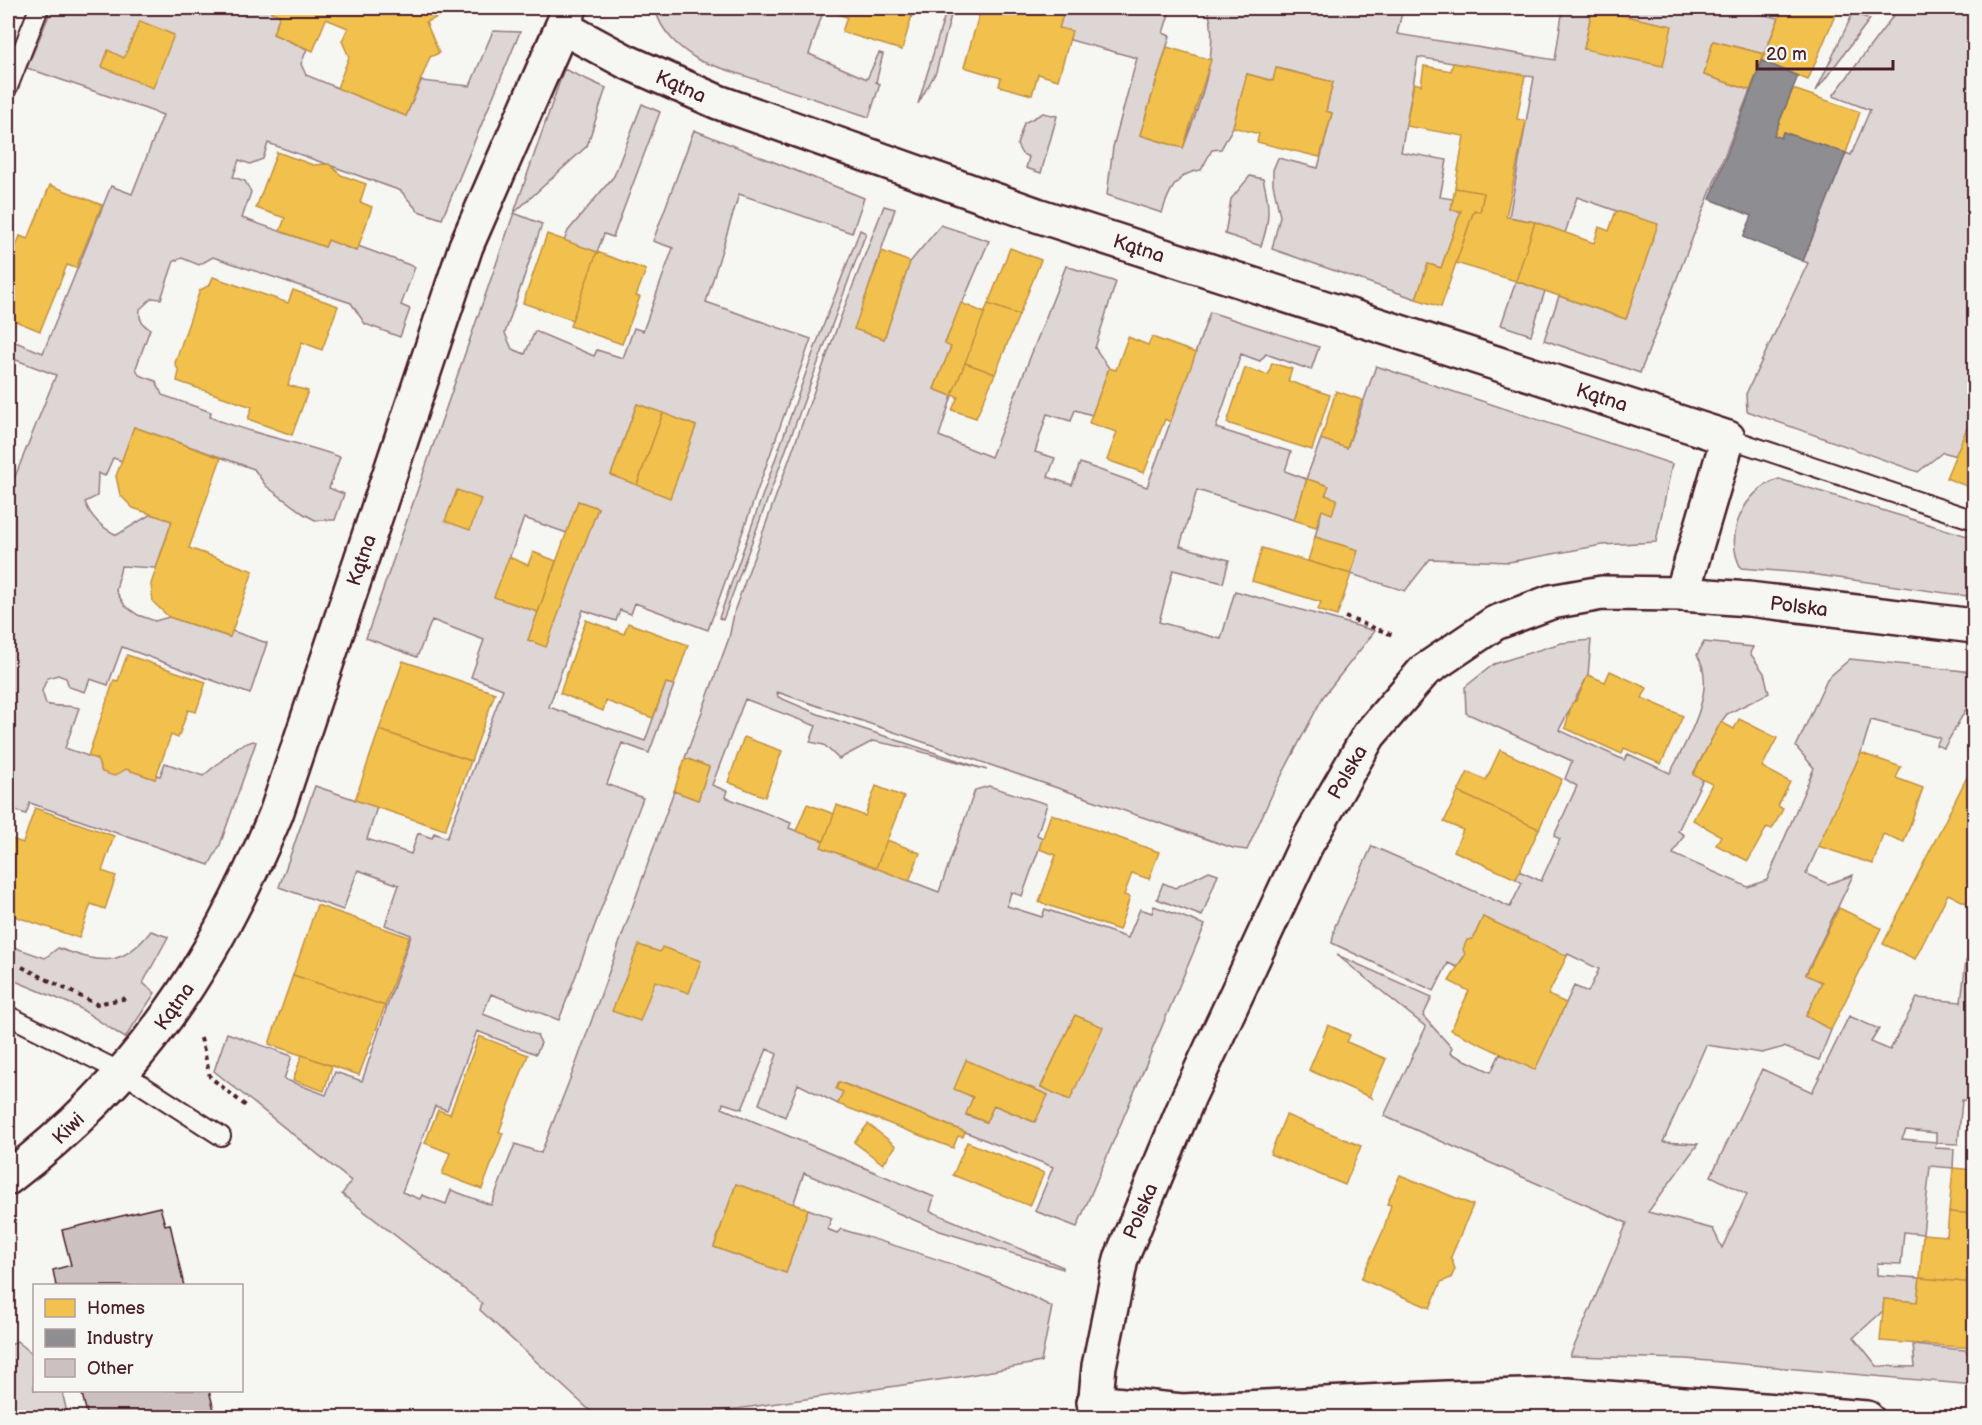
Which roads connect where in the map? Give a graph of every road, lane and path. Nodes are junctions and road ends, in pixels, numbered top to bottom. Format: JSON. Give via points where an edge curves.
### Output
{"nodes":[{"id":1,"x":39,"y":8,"type":"edge"},
{"id":2,"x":566,"y":17,"type":"edge"},
{"id":3,"x":8,"y":87,"type":"edge"},
{"id":4,"x":1728,"y":438,"type":"junction"},
{"id":5,"x":1974,"y":520,"type":"edge"},
{"id":6,"x":1682,"y":594,"type":"junction"},
{"id":7,"x":1345,"y":617,"type":"dead end"},
{"id":8,"x":1974,"y":626,"type":"edge"},
{"id":9,"x":1392,"y":635,"type":"dead end"},
{"id":10,"x":9,"y":1016,"type":"dead end"},
{"id":11,"x":198,"y":1028,"type":"dead end"},
{"id":12,"x":123,"y":1073,"type":"junction"},
{"id":13,"x":246,"y":1106,"type":"dead end"},
{"id":14,"x":220,"y":1136,"type":"dead end"},
{"id":15,"x":8,"y":1179,"type":"edge"},
{"id":16,"x":1094,"y":1410,"type":"edge"},
{"id":17,"x":1867,"y":1418,"type":"edge"}],
"edges":[{"from":1,"to":3,"type":"lane"},
{"from":2,"to":4,"type":"street","name":"Kątna","via":[[625,61],[718,102],[1036,215]]},
{"from":2,"to":12,"type":"street","name":"Kątna","via":[[466,246],[267,835],[207,959]]},
{"from":4,"to":5,"type":"lane","name":"Kątna"},
{"from":4,"to":6,"type":"street"},
{"from":6,"to":8,"type":"street","name":"Polska"},
{"from":6,"to":16,"type":"street","name":"Polska","via":[[1602,593],[1551,602],[1495,623],[1424,671],[1369,735],[1306,845],[1145,1196],[1116,1274]]},
{"from":7,"to":9,"type":"path"},
{"from":10,"to":12,"type":"lane"},
{"from":11,"to":13,"type":"path","via":[[210,1077]]},
{"from":12,"to":14,"type":"lane"},
{"from":12,"to":15,"type":"street","name":"Kiwi","via":[[50,1146]]},
{"from":16,"to":17,"type":"street","via":[[1182,1411],[1568,1395]]}]}
